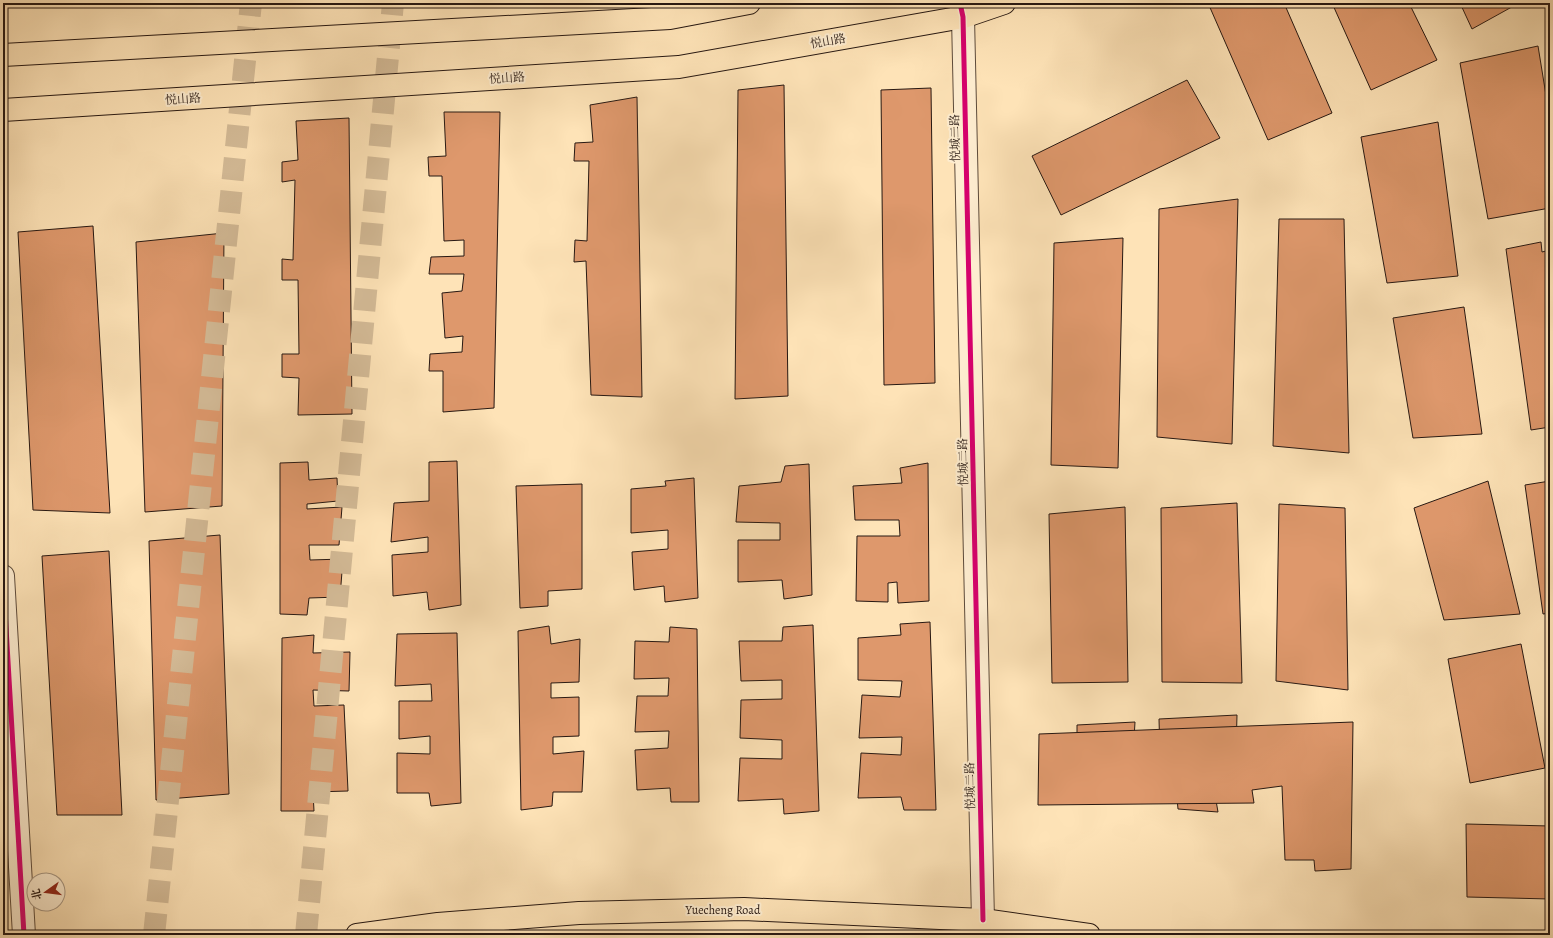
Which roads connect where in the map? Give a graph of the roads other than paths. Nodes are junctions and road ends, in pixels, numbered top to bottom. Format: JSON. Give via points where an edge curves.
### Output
{"nodes":[{"id":1,"x":749,"y":3,"type":"edge"},
{"id":2,"x":1004,"y":3,"type":"edge"},
{"id":3,"x":962,"y":10,"type":"edge"},
{"id":4,"x":3,"y":55,"type":"edge"},
{"id":5,"x":3,"y":110,"type":"edge"},
{"id":6,"x":3,"y":576,"type":"edge"},
{"id":7,"x":983,"y":920,"type":"junction"},
{"id":8,"x":24,"y":935,"type":"edge"},
{"id":9,"x":357,"y":935,"type":"edge"},
{"id":10,"x":1089,"y":935,"type":"edge"}],
"edges":[{"from":1,"to":4,"type":"main road","via":[[670,18]]},
{"from":2,"to":3,"type":"main road","name":"悦山路"},
{"from":3,"to":5,"type":"main road","name":"悦山路","via":[[680,67]]},
{"from":3,"to":7,"type":"street","name":"悦城二路"},
{"from":6,"to":8,"type":"street"},
{"from":7,"to":9,"type":"main road","name":"Yuecheng Road","via":[[744,909],[587,912],[438,924]]},
{"from":7,"to":10,"type":"main road","name":"Yuecheng Road"}]}
